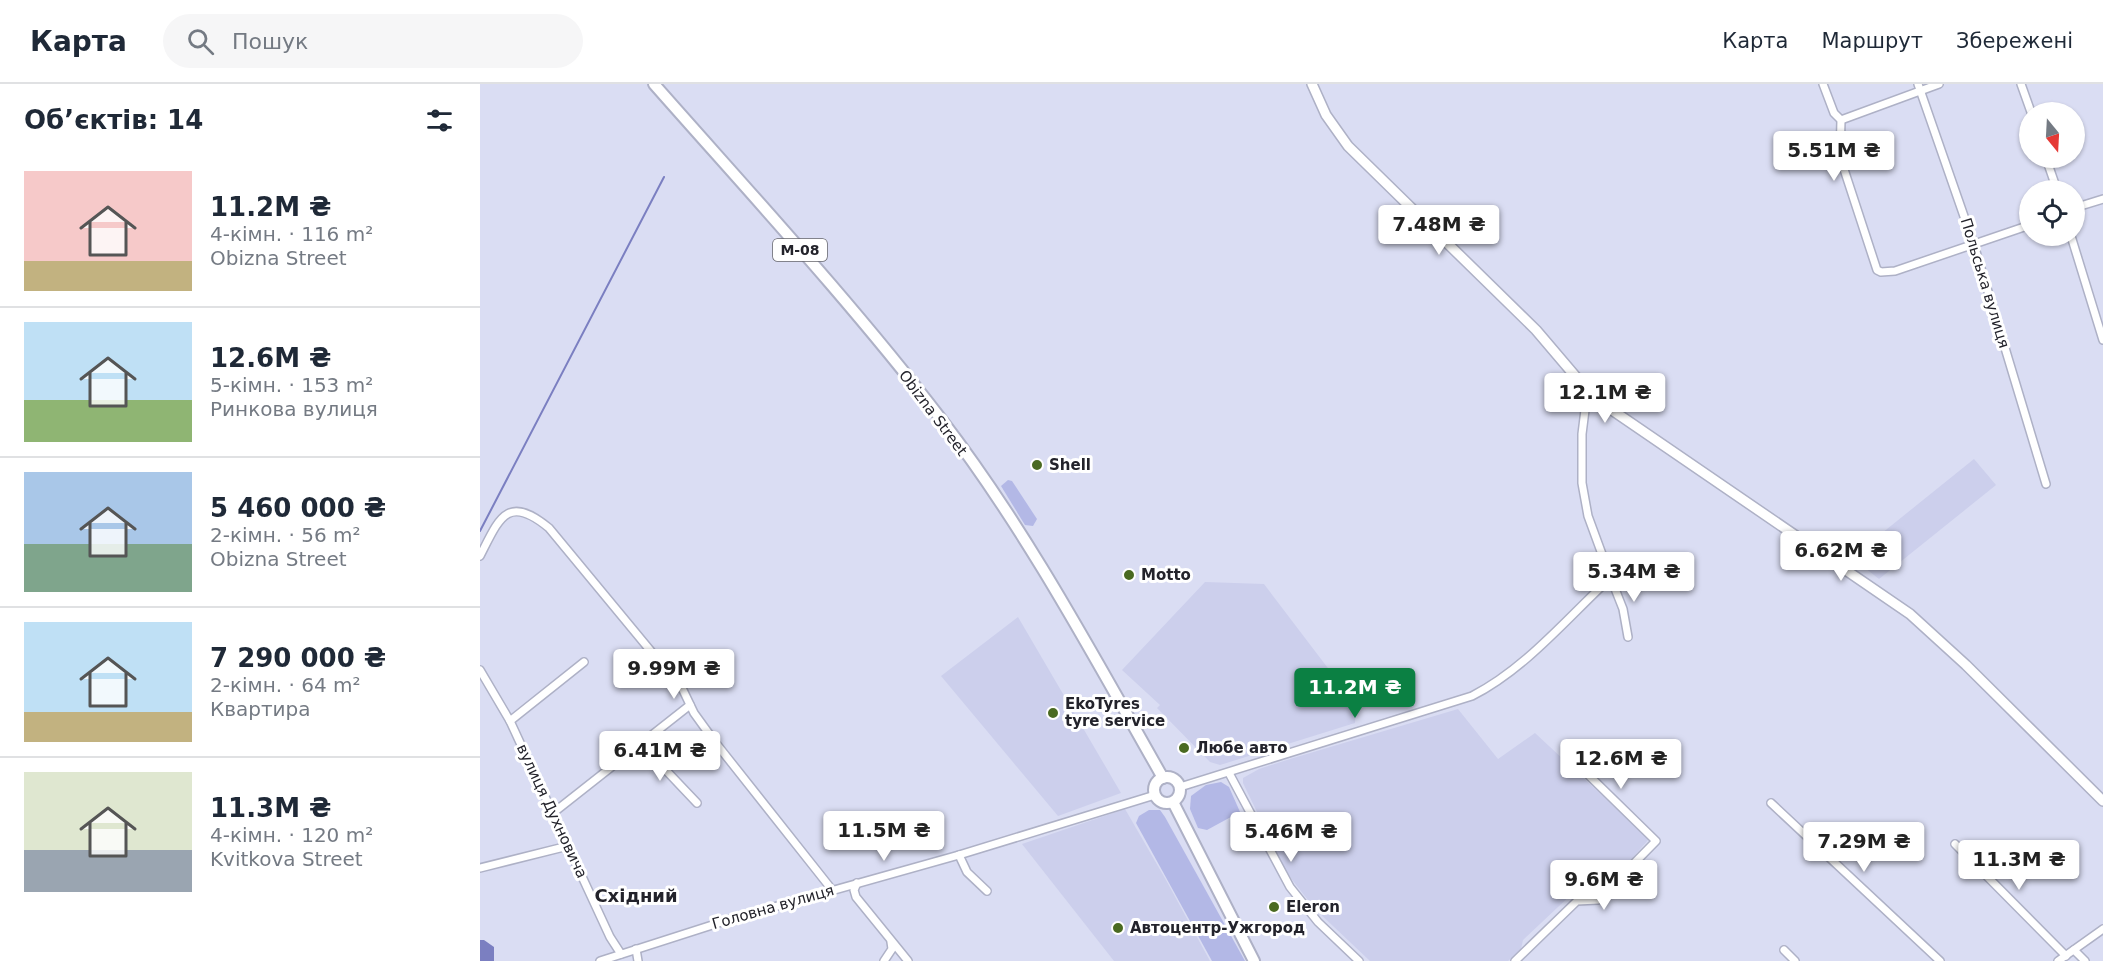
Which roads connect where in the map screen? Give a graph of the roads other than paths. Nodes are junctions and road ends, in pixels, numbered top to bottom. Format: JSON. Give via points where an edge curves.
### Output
{"nodes":[{"id":1,"x":654,"y":84,"type":"edge"},
{"id":2,"x":1312,"y":84,"type":"edge"},
{"id":3,"x":1822,"y":84,"type":"edge"},
{"id":4,"x":1939,"y":84,"type":"edge"},
{"id":5,"x":2021,"y":84,"type":"edge"},
{"id":6,"x":1919,"y":87,"type":"edge"},
{"id":7,"x":2027,"y":102,"type":"edge"},
{"id":8,"x":1841,"y":120,"type":"junction"},
{"id":9,"x":2103,"y":199,"type":"edge"},
{"id":10,"x":2085,"y":205,"type":"edge"},
{"id":11,"x":2019,"y":229,"type":"edge"},
{"id":12,"x":1974,"y":245,"type":"junction"},
{"id":13,"x":2074,"y":246,"type":"edge"},
{"id":14,"x":2103,"y":340,"type":"edge"},
{"id":15,"x":1597,"y":401,"type":"junction"},
{"id":16,"x":2046,"y":484,"type":"dead end"},
{"id":17,"x":480,"y":556,"type":"edge"},
{"id":18,"x":1610,"y":576,"type":"junction"},
{"id":19,"x":1628,"y":637,"type":"dead end"},
{"id":20,"x":584,"y":662,"type":"dead end"},
{"id":21,"x":480,"y":670,"type":"edge"},
{"id":22,"x":690,"y":705,"type":"junction"},
{"id":23,"x":510,"y":721,"type":"junction"},
{"id":24,"x":641,"y":744,"type":"junction"},
{"id":25,"x":1569,"y":756,"type":"dead end"},
{"id":26,"x":1229,"y":772,"type":"junction"},
{"id":27,"x":1163,"y":778,"type":"junction"},
{"id":28,"x":1180,"y":787,"type":"junction"},
{"id":29,"x":1155,"y":795,"type":"junction"},
{"id":30,"x":2103,"y":801,"type":"edge"},
{"id":31,"x":1173,"y":802,"type":"junction"},
{"id":32,"x":697,"y":803,"type":"dead end"},
{"id":33,"x":1771,"y":803,"type":"dead end"},
{"id":34,"x":553,"y":813,"type":"junction"},
{"id":35,"x":1955,"y":844,"type":"dead end"},
{"id":36,"x":568,"y":846,"type":"junction"},
{"id":37,"x":959,"y":855,"type":"junction"},
{"id":38,"x":480,"y":868,"type":"edge"},
{"id":39,"x":857,"y":883,"type":"junction"},
{"id":40,"x":833,"y":891,"type":"junction"},
{"id":41,"x":987,"y":891,"type":"dead end"},
{"id":42,"x":2103,"y":929,"type":"edge"},
{"id":43,"x":890,"y":940,"type":"junction"},
{"id":44,"x":636,"y":949,"type":"junction"},
{"id":45,"x":1784,"y":950,"type":"dead end"},
{"id":46,"x":2074,"y":950,"type":"junction"},
{"id":47,"x":621,"y":954,"type":"junction"},
{"id":48,"x":2066,"y":956,"type":"junction"},
{"id":49,"x":600,"y":961,"type":"edge"},
{"id":50,"x":638,"y":961,"type":"edge"},
{"id":51,"x":884,"y":961,"type":"edge"},
{"id":52,"x":908,"y":961,"type":"edge"},
{"id":53,"x":1254,"y":961,"type":"edge"},
{"id":54,"x":1359,"y":961,"type":"edge"},
{"id":55,"x":1515,"y":961,"type":"edge"},
{"id":56,"x":1795,"y":961,"type":"edge"},
{"id":57,"x":1940,"y":961,"type":"edge"},
{"id":58,"x":2058,"y":961,"type":"edge"},
{"id":59,"x":2085,"y":961,"type":"edge"}],
"edges":[{"from":1,"to":27,"type":"highway","name":"Obizna Street","number":"М-08","via":[[845,302],[941,420],[1069,610]]},
{"from":2,"to":15,"type":"main road","via":[[1326,115],[1347,146],[1536,330]]},
{"from":3,"to":8,"type":"street"},
{"from":4,"to":6,"type":"street"},
{"from":5,"to":7,"type":"street"},
{"from":6,"to":8,"type":"street"},
{"from":6,"to":12,"type":"street","name":"Польська вулиця"},
{"from":8,"to":12,"type":"street","via":[[1840,158],[1877,270],[1895,271]]},
{"from":9,"to":10,"type":"street"},
{"from":11,"to":12,"type":"street"},
{"from":12,"to":16,"type":"street","name":"Польська вулиця"},
{"from":13,"to":14,"type":"street"},
{"from":15,"to":18,"type":"street","via":[[1585,410],[1582,483],[1588,516]]},
{"from":15,"to":30,"type":"main road","via":[[1910,614]]},
{"from":17,"to":22,"type":"street","via":[[505,514],[526,512],[549,528],[683,690]]},
{"from":18,"to":19,"type":"street","via":[[1623,609]]},
{"from":18,"to":26,"type":"street","via":[[1490,687]]},
{"from":20,"to":23,"type":"street"},
{"from":21,"to":23,"type":"street","name":"вулиця Духновича"},
{"from":22,"to":24,"type":"street"},
{"from":22,"to":40,"type":"street"},
{"from":23,"to":34,"type":"street","name":"вулиця Духновича"},
{"from":24,"to":32,"type":"street"},
{"from":24,"to":34,"type":"street"},
{"from":25,"to":55,"type":"street","via":[[1656,841],[1598,900],[1577,901]]},
{"from":26,"to":28,"type":"street"},
{"from":26,"to":54,"type":"street","via":[[1290,887],[1318,922]]},
{"from":27,"to":28,"type":"highway","via":[[1172,777]]},
{"from":27,"to":29,"type":"highway","via":[[1154,787]]},
{"from":28,"to":31,"type":"highway"},
{"from":29,"to":31,"type":"highway","via":[[1164,803]]},
{"from":29,"to":37,"type":"street","name":"Головна вулиця"},
{"from":31,"to":53,"type":"highway"},
{"from":33,"to":57,"type":"street"},
{"from":34,"to":36,"type":"street","name":"вулиця Духновича"},
{"from":35,"to":48,"type":"street"},
{"from":36,"to":38,"type":"street"},
{"from":36,"to":47,"type":"street","name":"вулиця Духновича"},
{"from":37,"to":39,"type":"street","name":"Головна вулиця"},
{"from":37,"to":41,"type":"street","via":[[966,872]]},
{"from":39,"to":40,"type":"street","name":"Головна вулиця"},
{"from":39,"to":43,"type":"street","via":[[856,897]]},
{"from":40,"to":44,"type":"street","name":"Головна вулиця"},
{"from":42,"to":46,"type":"street"},
{"from":43,"to":51,"type":"street","via":[[891,949]]},
{"from":43,"to":52,"type":"street"},
{"from":44,"to":47,"type":"street","name":"Головна вулиця"},
{"from":44,"to":50,"type":"street"},
{"from":45,"to":56,"type":"street"},
{"from":46,"to":48,"type":"street"},
{"from":46,"to":59,"type":"street"},
{"from":47,"to":49,"type":"street","name":"Головна вулиця"},
{"from":48,"to":58,"type":"street"}]}
